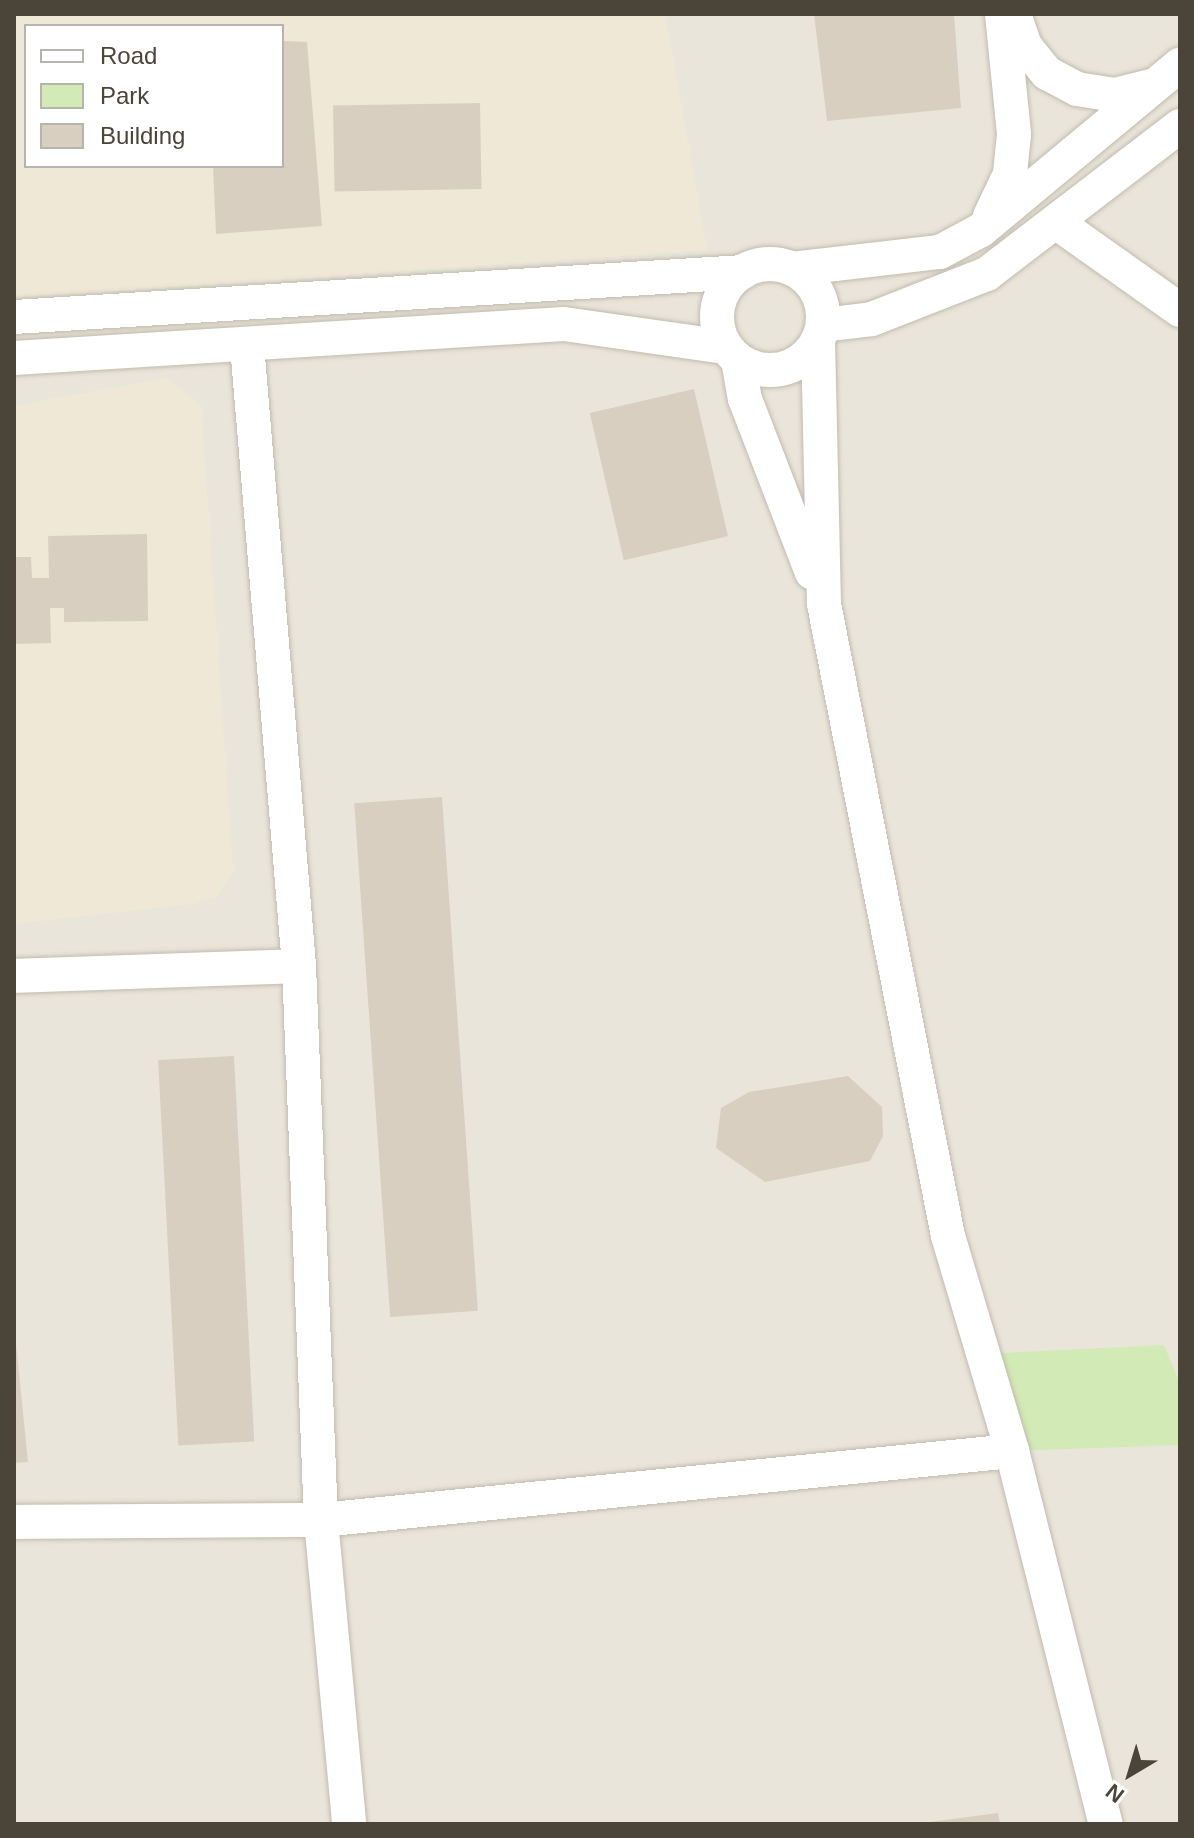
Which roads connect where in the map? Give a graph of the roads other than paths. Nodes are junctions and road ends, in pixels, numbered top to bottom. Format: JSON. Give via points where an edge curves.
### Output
{"nodes":[{"id":1,"x":1002,"y":14,"type":"edge"},
{"id":2,"x":1014,"y":14,"type":"edge"},
{"id":3,"x":1168,"y":75,"type":"edge"},
{"id":4,"x":1180,"y":126,"type":"edge"},
{"id":5,"x":1060,"y":225,"type":"junction"},
{"id":6,"x":981,"y":230,"type":"junction"},
{"id":7,"x":792,"y":269,"type":"junction"},
{"id":8,"x":743,"y":272,"type":"junction"},
{"id":9,"x":1180,"y":310,"type":"edge"},
{"id":10,"x":14,"y":317,"type":"edge"},
{"id":11,"x":820,"y":332,"type":"junction"},
{"id":12,"x":247,"y":345,"type":"junction"},
{"id":13,"x":732,"y":353,"type":"junction"},
{"id":14,"x":14,"y":358,"type":"edge"},
{"id":15,"x":824,"y":604,"type":"junction"},
{"id":16,"x":299,"y":966,"type":"junction"},
{"id":17,"x":14,"y":976,"type":"edge"},
{"id":18,"x":1012,"y":1451,"type":"junction"},
{"id":19,"x":321,"y":1520,"type":"junction"},
{"id":20,"x":14,"y":1522,"type":"edge"},
{"id":21,"x":349,"y":1824,"type":"edge"},
{"id":22,"x":1106,"y":1824,"type":"edge"}],
"edges":[{"from":1,"to":6,"type":"street","via":[[1012,161]]},
{"from":2,"to":3,"type":"street","via":[[1025,46],[1047,73],[1077,89],[1115,95]]},
{"from":3,"to":6,"type":"street"},
{"from":4,"to":5,"type":"street"},
{"from":5,"to":9,"type":"street"},
{"from":5,"to":11,"type":"street","via":[[987,274],[936,298]]},
{"from":6,"to":7,"type":"street","via":[[940,252]]},
{"from":7,"to":8,"type":"street"},
{"from":7,"to":11,"type":"street","via":[[816,291]]},
{"from":8,"to":10,"type":"street"},
{"from":8,"to":13,"type":"street","via":[[717,313]]},
{"from":11,"to":13,"type":"street","via":[[806,357],[773,370]]},
{"from":11,"to":15,"type":"street"},
{"from":12,"to":13,"type":"street","via":[[564,324]]},
{"from":12,"to":14,"type":"street"},
{"from":12,"to":16,"type":"street"},
{"from":13,"to":15,"type":"street"},
{"from":15,"to":18,"type":"street","via":[[948,1236]]},
{"from":16,"to":17,"type":"street"},
{"from":16,"to":19,"type":"street"},
{"from":18,"to":19,"type":"street"},
{"from":18,"to":22,"type":"street"},
{"from":19,"to":20,"type":"street"},
{"from":19,"to":21,"type":"street"}]}
